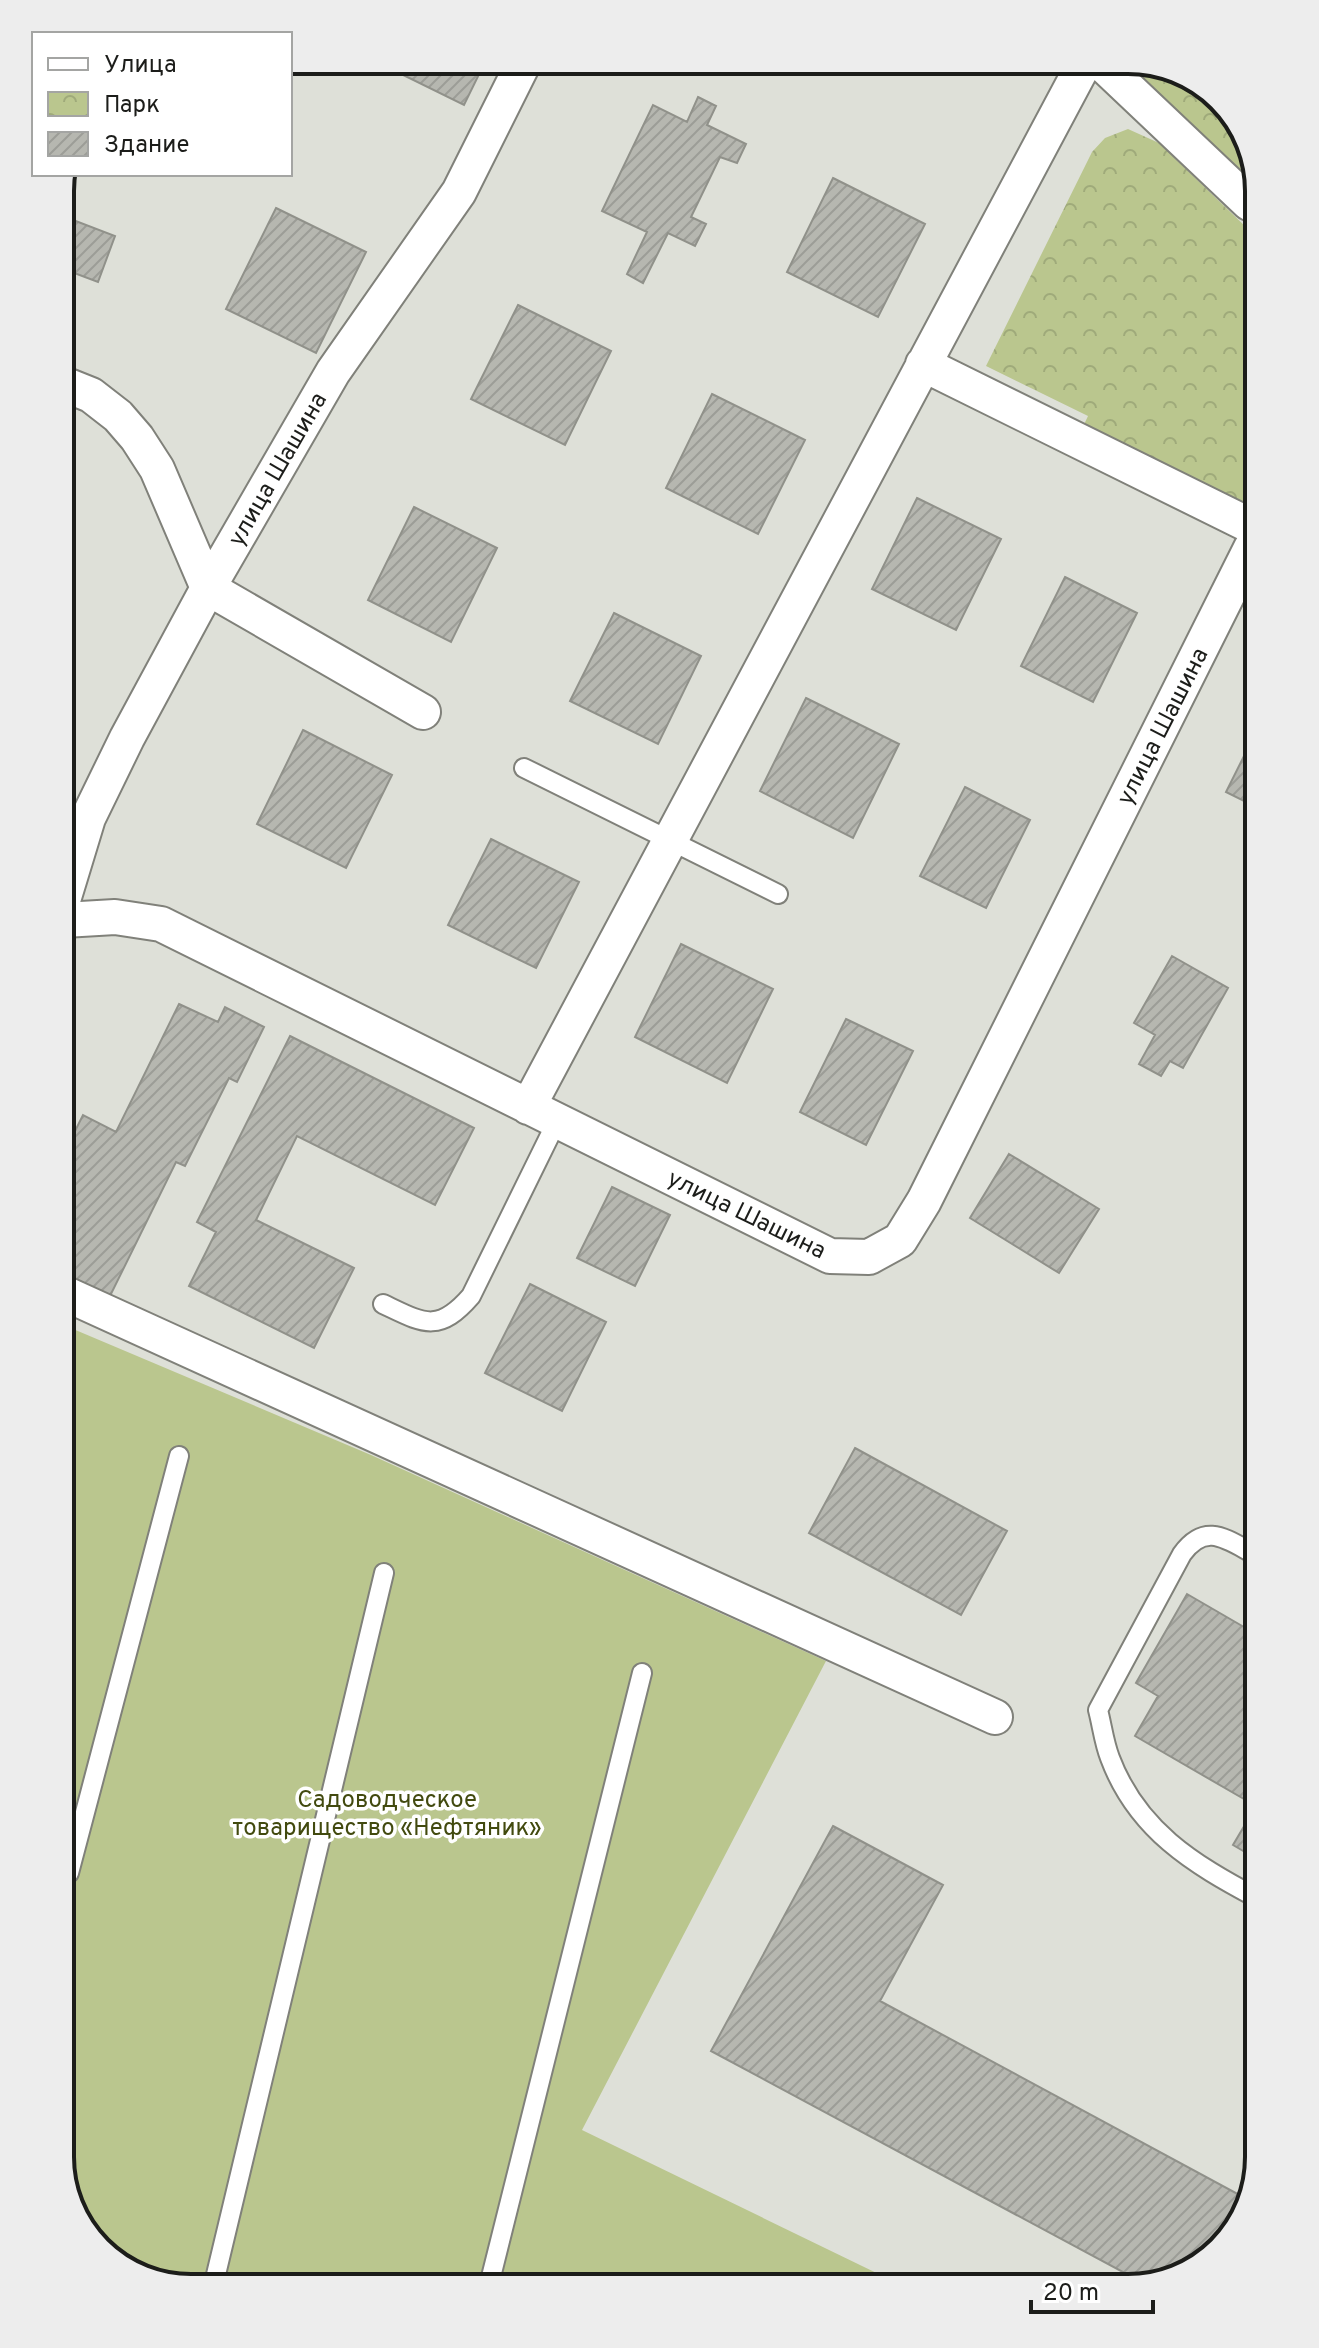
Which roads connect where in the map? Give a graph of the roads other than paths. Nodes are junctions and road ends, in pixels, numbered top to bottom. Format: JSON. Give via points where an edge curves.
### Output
{"nodes":[{"id":1,"x":518,"y":74,"type":"edge"},
{"id":2,"x":1078,"y":74,"type":"edge"},
{"id":3,"x":1113,"y":74,"type":"edge"},
{"id":4,"x":1245,"y":199,"type":"edge"},
{"id":5,"x":923,"y":364,"type":"junction"},
{"id":6,"x":74,"y":388,"type":"edge"},
{"id":7,"x":1245,"y":523,"type":"edge"},
{"id":8,"x":1245,"y":560,"type":"edge"},
{"id":9,"x":208,"y":588,"type":"junction"},
{"id":10,"x":423,"y":712,"type":"dead end"},
{"id":11,"x":524,"y":768,"type":"dead end"},
{"id":12,"x":670,"y":841,"type":"junction"},
{"id":13,"x":74,"y":864,"type":"edge"},
{"id":14,"x":778,"y":894,"type":"dead end"},
{"id":15,"x":74,"y":919,"type":"edge"},
{"id":16,"x":542,"y":1114,"type":"junction"},
{"id":17,"x":74,"y":1298,"type":"edge"},
{"id":18,"x":383,"y":1304,"type":"dead end"},
{"id":19,"x":179,"y":1456,"type":"dead end"},
{"id":20,"x":1245,"y":1549,"type":"edge"},
{"id":21,"x":384,"y":1573,"type":"dead end"},
{"id":22,"x":642,"y":1673,"type":"dead end"},
{"id":23,"x":995,"y":1717,"type":"dead end"},
{"id":24,"x":74,"y":1854,"type":"edge"},
{"id":25,"x":1245,"y":1892,"type":"edge"},
{"id":26,"x":216,"y":2274,"type":"edge"},
{"id":27,"x":492,"y":2274,"type":"edge"}],
"edges":[{"from":1,"to":9,"type":"street","name":"улица Шашина","via":[[459,192],[333,372]]},
{"from":2,"to":5,"type":"street"},
{"from":3,"to":4,"type":"street"},
{"from":5,"to":7,"type":"street"},
{"from":5,"to":12,"type":"street"},
{"from":6,"to":9,"type":"street","via":[[118,416],[137,438],[157,469]]},
{"from":8,"to":16,"type":"street","name":"улица Шашина","via":[[900,1240],[869,1257],[830,1256]]},
{"from":9,"to":10,"type":"street"},
{"from":9,"to":13,"type":"street","name":"улица Шашина","via":[[88,818]]},
{"from":11,"to":12,"type":"lane"},
{"from":12,"to":14,"type":"lane"},
{"from":12,"to":16,"type":"street"},
{"from":15,"to":16,"type":"street","name":"улица Шашина","via":[[115,917],[161,924]]},
{"from":16,"to":18,"type":"lane","via":[[471,1296],[454,1315],[436,1321],[418,1321]]},
{"from":17,"to":23,"type":"street"},
{"from":19,"to":24,"type":"lane"},
{"from":20,"to":25,"type":"lane","via":[[1207,1535],[1193,1540],[1098,1710],[1109,1757],[1130,1799],[1167,1843]]},
{"from":21,"to":26,"type":"lane"},
{"from":22,"to":27,"type":"lane"}]}
